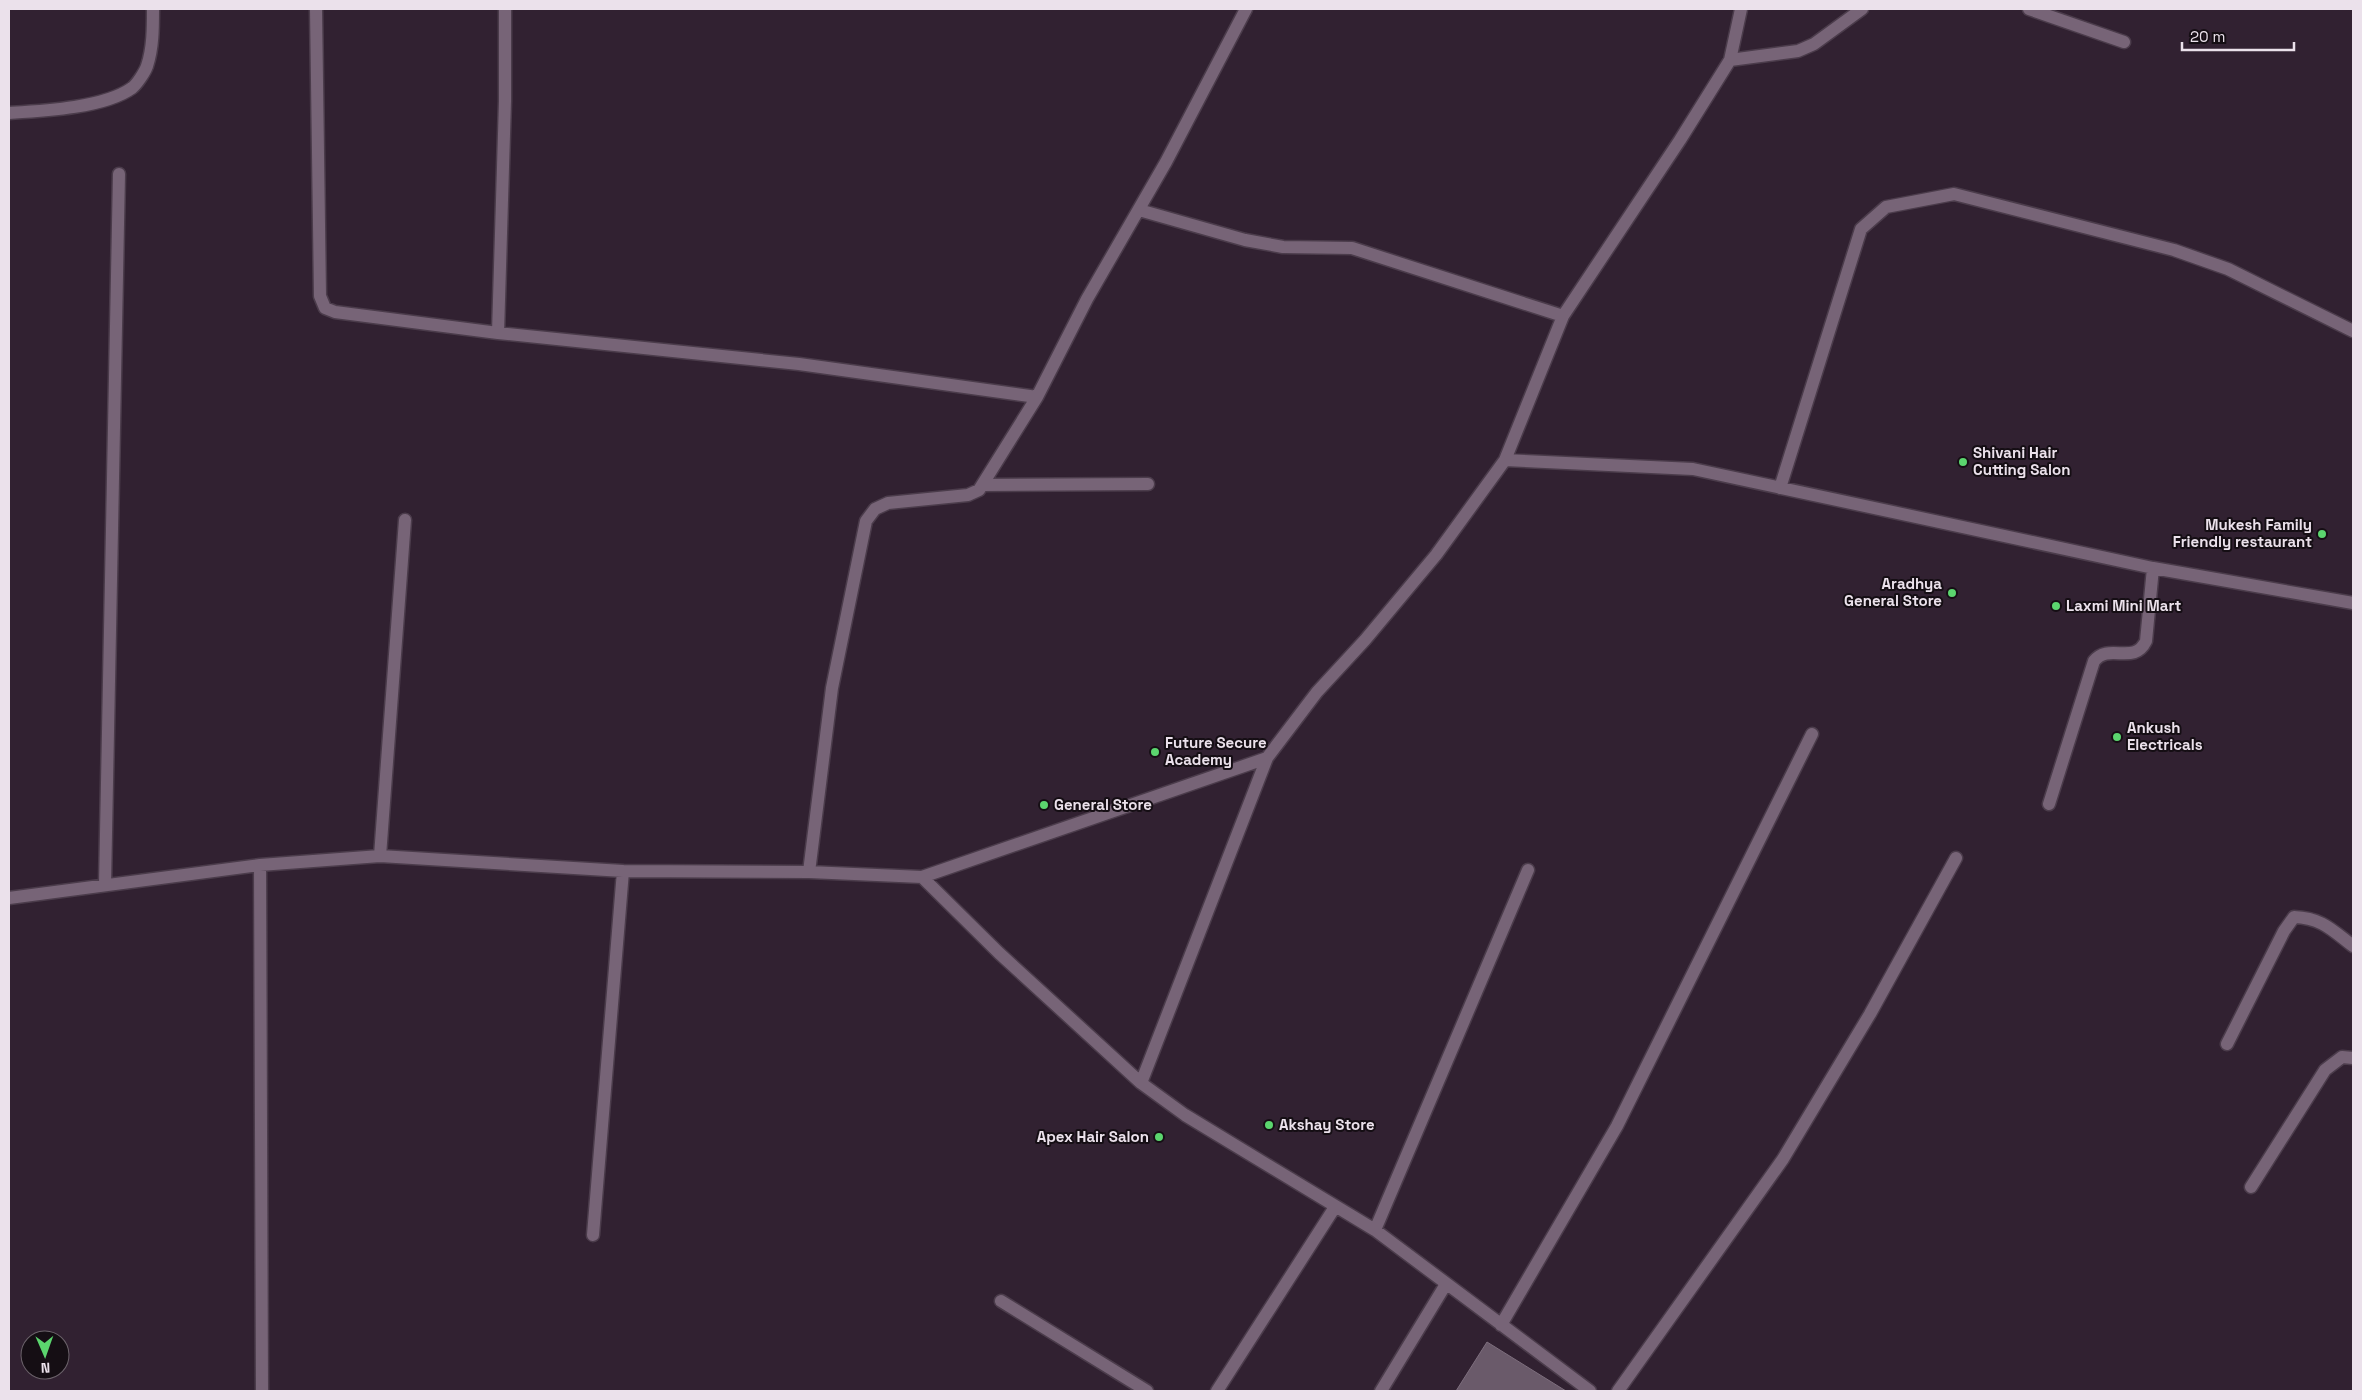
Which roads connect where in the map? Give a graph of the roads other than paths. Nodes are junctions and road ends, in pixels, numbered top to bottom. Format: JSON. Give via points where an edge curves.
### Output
{"nodes":[{"id":1,"x":153,"y":9,"type":"edge"},
{"id":2,"x":316,"y":9,"type":"edge"},
{"id":3,"x":505,"y":9,"type":"edge"},
{"id":4,"x":1246,"y":9,"type":"edge"},
{"id":5,"x":1741,"y":9,"type":"edge"},
{"id":6,"x":1862,"y":9,"type":"edge"},
{"id":7,"x":2029,"y":9,"type":"edge"},
{"id":8,"x":2124,"y":42,"type":"dead end"},
{"id":9,"x":1730,"y":60,"type":"junction"},
{"id":10,"x":9,"y":113,"type":"edge"},
{"id":11,"x":119,"y":174,"type":"dead end"},
{"id":12,"x":1139,"y":210,"type":"junction"},
{"id":13,"x":1563,"y":316,"type":"junction"},
{"id":14,"x":2353,"y":331,"type":"edge"},
{"id":15,"x":498,"y":333,"type":"junction"},
{"id":16,"x":1037,"y":397,"type":"junction"},
{"id":17,"x":1505,"y":460,"type":"junction"},
{"id":18,"x":1148,"y":484,"type":"dead end"},
{"id":19,"x":982,"y":485,"type":"junction"},
{"id":20,"x":1780,"y":488,"type":"junction"},
{"id":21,"x":405,"y":520,"type":"dead end"},
{"id":22,"x":2153,"y":568,"type":"junction"},
{"id":23,"x":2353,"y":603,"type":"edge"},
{"id":24,"x":1812,"y":734,"type":"dead end"},
{"id":25,"x":1266,"y":758,"type":"junction"},
{"id":26,"x":2049,"y":804,"type":"dead end"},
{"id":27,"x":380,"y":856,"type":"junction"},
{"id":28,"x":1956,"y":858,"type":"dead end"},
{"id":29,"x":260,"y":865,"type":"junction"},
{"id":30,"x":1528,"y":870,"type":"dead end"},
{"id":31,"x":623,"y":871,"type":"junction"},
{"id":32,"x":810,"y":872,"type":"junction"},
{"id":33,"x":922,"y":877,"type":"junction"},
{"id":34,"x":105,"y":884,"type":"junction"},
{"id":35,"x":9,"y":898,"type":"edge"},
{"id":36,"x":2353,"y":946,"type":"edge"},
{"id":37,"x":2227,"y":1044,"type":"dead end"},
{"id":38,"x":2353,"y":1058,"type":"edge"},
{"id":39,"x":1141,"y":1083,"type":"junction"},
{"id":40,"x":2251,"y":1187,"type":"dead end"},
{"id":41,"x":1336,"y":1207,"type":"junction"},
{"id":42,"x":1375,"y":1230,"type":"junction"},
{"id":43,"x":593,"y":1235,"type":"dead end"},
{"id":44,"x":1446,"y":1284,"type":"junction"},
{"id":45,"x":1001,"y":1301,"type":"dead end"},
{"id":46,"x":1502,"y":1325,"type":"junction"},
{"id":47,"x":262,"y":1391,"type":"edge"},
{"id":48,"x":1147,"y":1391,"type":"edge"},
{"id":49,"x":1217,"y":1391,"type":"edge"},
{"id":50,"x":1381,"y":1391,"type":"edge"},
{"id":51,"x":1590,"y":1391,"type":"edge"},
{"id":52,"x":1618,"y":1391,"type":"edge"}],
"edges":[{"from":1,"to":10,"type":"street","via":[[152,41],[146,67],[133,88],[75,107]]},
{"from":2,"to":15,"type":"street","via":[[322,303],[325,308],[336,312]]},
{"from":3,"to":15,"type":"street"},
{"from":4,"to":12,"type":"street"},
{"from":5,"to":9,"type":"street"},
{"from":6,"to":9,"type":"street","via":[[1821,39],[1798,51]]},
{"from":7,"to":8,"type":"street"},
{"from":9,"to":13,"type":"street"},
{"from":11,"to":34,"type":"street"},
{"from":12,"to":13,"type":"street","via":[[1283,248],[1352,248]]},
{"from":12,"to":16,"type":"street"},
{"from":13,"to":17,"type":"street"},
{"from":14,"to":20,"type":"street","via":[[2228,269],[2174,250],[1954,194],[1886,207],[1861,229]]},
{"from":15,"to":16,"type":"street","via":[[799,364]]},
{"from":16,"to":19,"type":"street"},
{"from":17,"to":20,"type":"street","via":[[1693,469]]},
{"from":17,"to":25,"type":"street","via":[[1436,555],[1317,692]]},
{"from":18,"to":19,"type":"street"},
{"from":19,"to":32,"type":"street","via":[[968,495],[888,503],[875,509],[866,520],[832,688]]},
{"from":20,"to":22,"type":"street"},
{"from":21,"to":27,"type":"street"},
{"from":22,"to":23,"type":"street"},
{"from":22,"to":26,"type":"street","via":[[2146,640],[2136,653],[2104,653],[2094,661]]},
{"from":24,"to":46,"type":"street","via":[[1618,1126]]},
{"from":25,"to":33,"type":"street"},
{"from":25,"to":39,"type":"street"},
{"from":27,"to":29,"type":"street"},
{"from":27,"to":31,"type":"street"},
{"from":28,"to":52,"type":"street","via":[[1870,1014],[1783,1159]]},
{"from":29,"to":34,"type":"street"},
{"from":29,"to":47,"type":"street"},
{"from":30,"to":42,"type":"street"},
{"from":31,"to":32,"type":"street"},
{"from":31,"to":43,"type":"street"},
{"from":32,"to":33,"type":"street"},
{"from":33,"to":39,"type":"street","via":[[1020,973]]},
{"from":34,"to":35,"type":"street"},
{"from":36,"to":37,"type":"street","via":[[2325,924],[2311,918],[2294,918],[2284,931]]},
{"from":38,"to":40,"type":"street","via":[[2342,1057],[2325,1070]]},
{"from":39,"to":41,"type":"street","via":[[1185,1115]]},
{"from":41,"to":42,"type":"street"},
{"from":41,"to":49,"type":"street"},
{"from":42,"to":44,"type":"street"},
{"from":44,"to":46,"type":"street"},
{"from":44,"to":50,"type":"street"},
{"from":45,"to":48,"type":"street"},
{"from":46,"to":51,"type":"street"}]}
